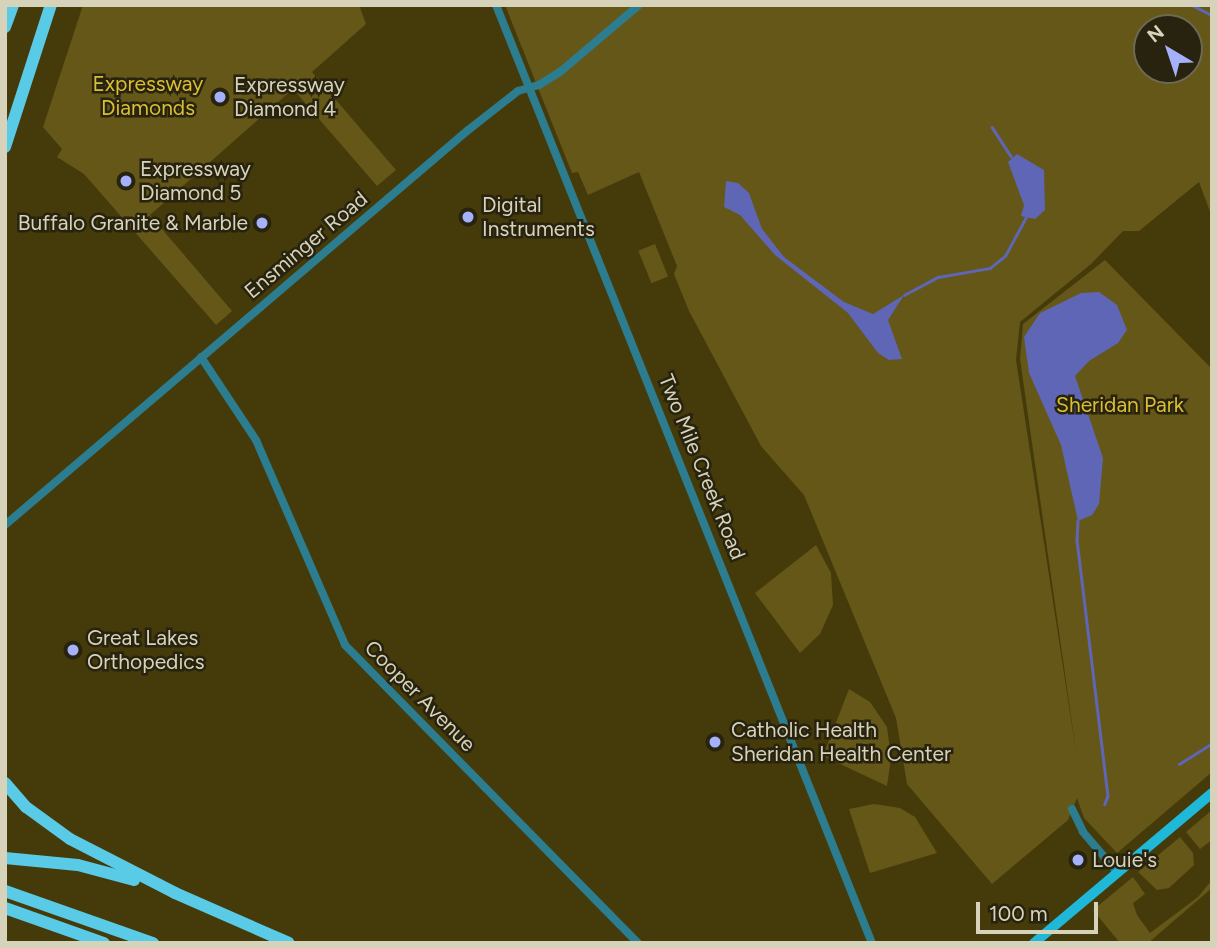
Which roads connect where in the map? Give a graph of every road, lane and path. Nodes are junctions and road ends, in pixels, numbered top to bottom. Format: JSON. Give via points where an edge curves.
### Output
{"nodes":[{"id":1,"x":13,"y":5,"type":"edge"},
{"id":2,"x":51,"y":5,"type":"edge"},
{"id":3,"x":496,"y":5,"type":"edge"},
{"id":4,"x":639,"y":5,"type":"edge"},
{"id":5,"x":5,"y":27,"type":"edge"},
{"id":6,"x":529,"y":88,"type":"junction"},
{"id":7,"x":5,"y":147,"type":"edge"},
{"id":8,"x":201,"y":357,"type":"junction"},
{"id":9,"x":5,"y":525,"type":"edge"},
{"id":10,"x":5,"y":783,"type":"edge"},
{"id":11,"x":1212,"y":793,"type":"edge"},
{"id":12,"x":1072,"y":809,"type":"dead end"},
{"id":13,"x":5,"y":858,"type":"edge"},
{"id":14,"x":1118,"y":873,"type":"junction"},
{"id":15,"x":5,"y":891,"type":"edge"},
{"id":16,"x":175,"y":893,"type":"junction"},
{"id":17,"x":5,"y":908,"type":"edge"},
{"id":18,"x":104,"y":943,"type":"edge"},
{"id":19,"x":153,"y":943,"type":"edge"},
{"id":20,"x":289,"y":943,"type":"edge"},
{"id":21,"x":638,"y":943,"type":"edge"},
{"id":22,"x":872,"y":943,"type":"edge"},
{"id":23,"x":1034,"y":943,"type":"edge"}],
"edges":[{"from":1,"to":5,"type":"highway"},
{"from":2,"to":7,"type":"highway"},
{"from":3,"to":6,"type":"street","name":"Two Mile Creek Road"},
{"from":4,"to":6,"type":"street","name":"Ensminger Road","via":[[560,72]]},
{"from":6,"to":8,"type":"street","name":"Ensminger Road","via":[[467,131]]},
{"from":6,"to":22,"type":"street","name":"Two Mile Creek Road"},
{"from":8,"to":9,"type":"street","name":"Ensminger Road"},
{"from":8,"to":21,"type":"street","name":"Cooper Avenue","via":[[256,440],[345,645]]},
{"from":10,"to":16,"type":"highway","via":[[26,807],[70,839]]},
{"from":11,"to":14,"type":"main road"},
{"from":12,"to":14,"type":"street","via":[[1083,832]]},
{"from":13,"to":16,"type":"highway","via":[[78,865]]},
{"from":14,"to":23,"type":"main road"},
{"from":15,"to":19,"type":"highway"},
{"from":16,"to":20,"type":"highway"},
{"from":17,"to":18,"type":"highway"}]}
